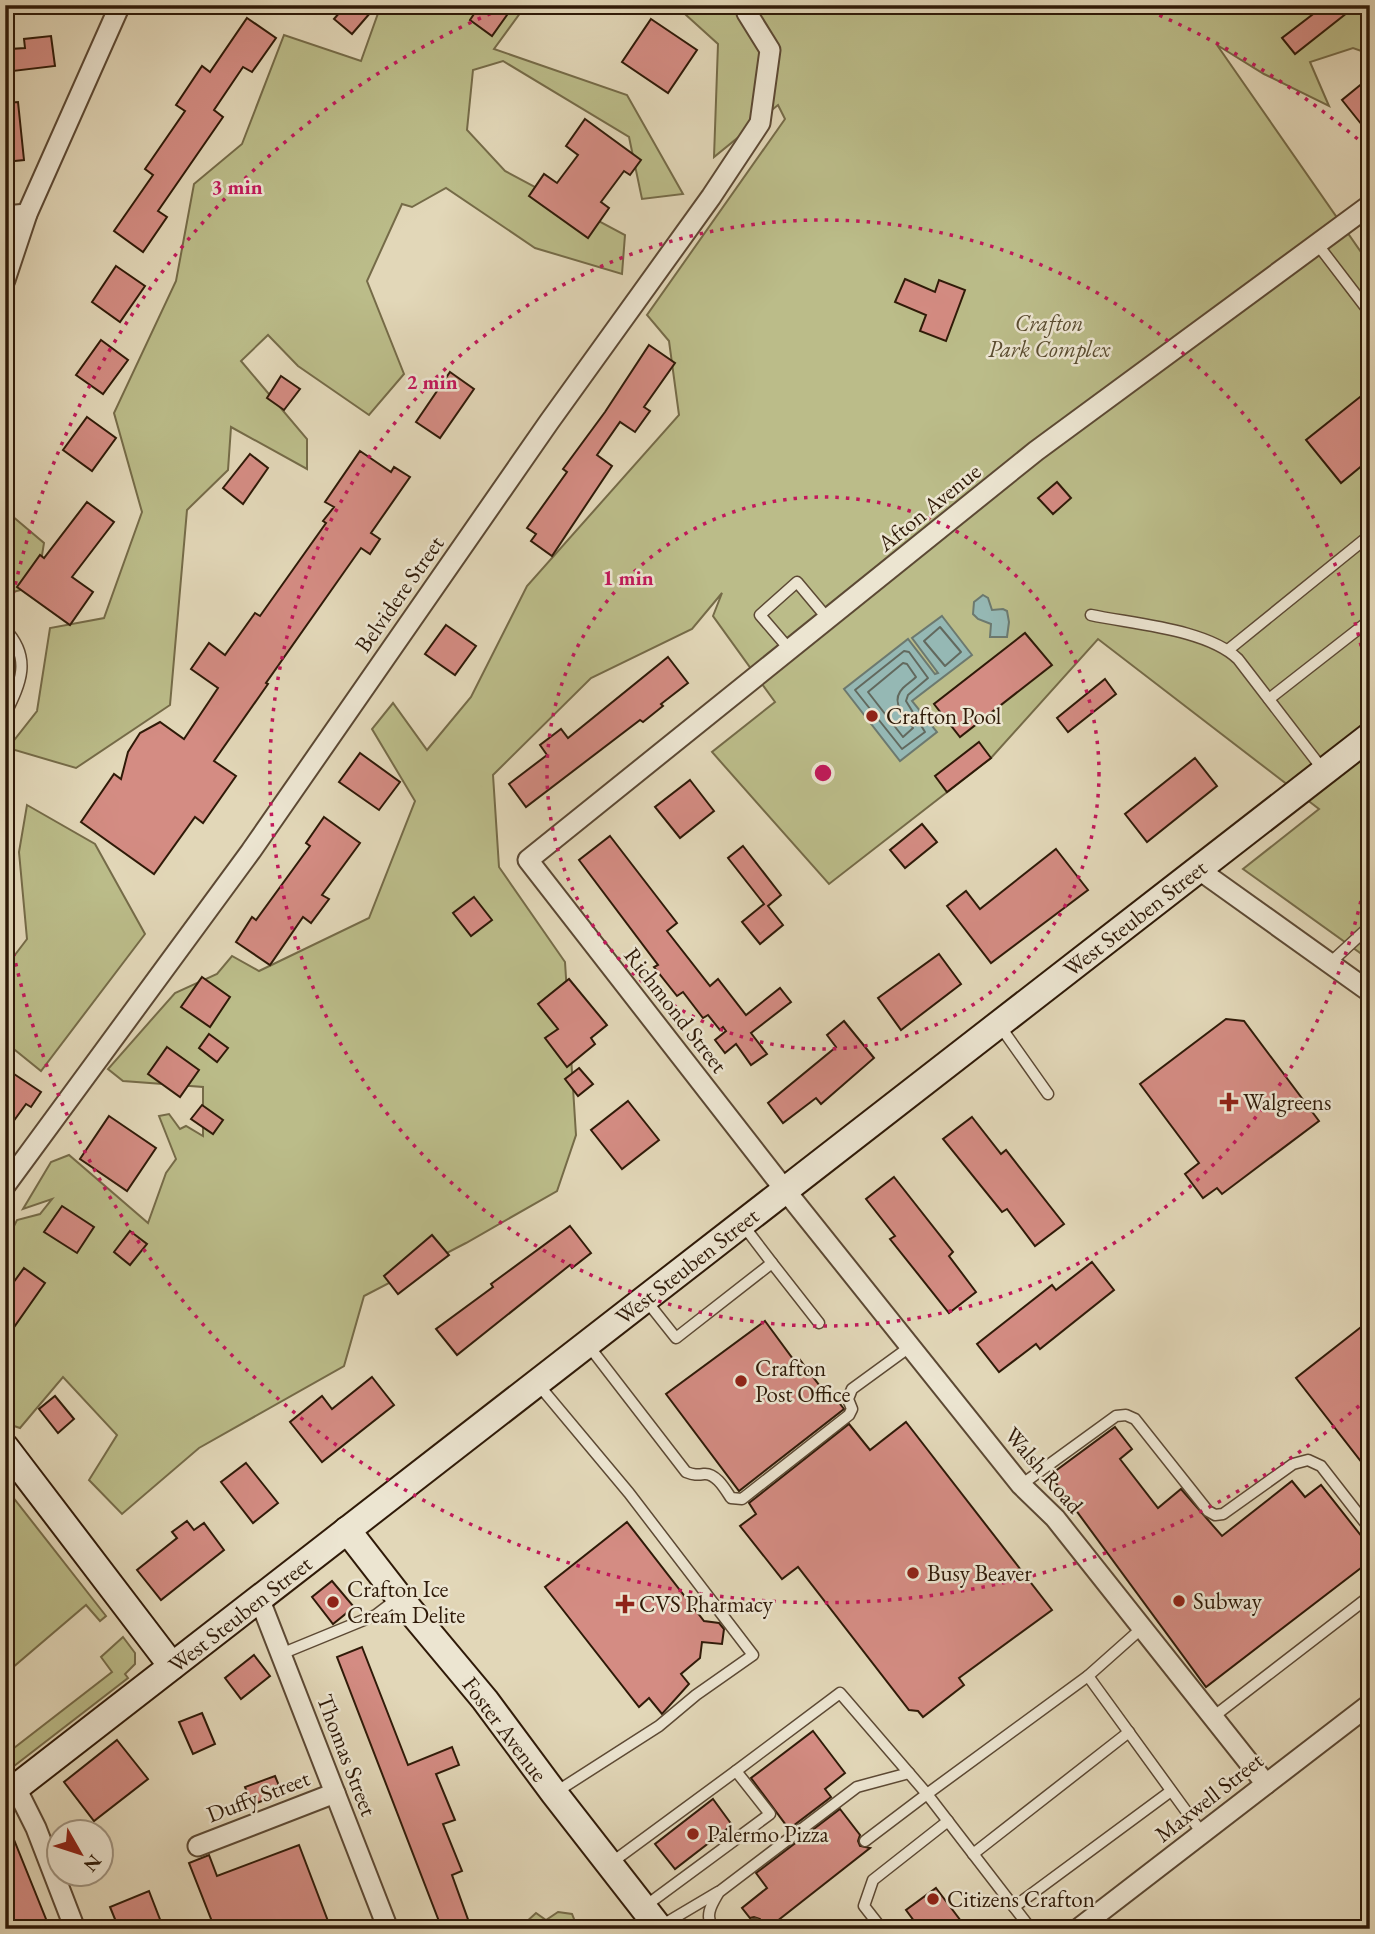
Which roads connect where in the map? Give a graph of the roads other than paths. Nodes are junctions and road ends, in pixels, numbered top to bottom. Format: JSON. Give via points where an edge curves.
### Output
{"nodes":[{"id":1,"x":120,"y":5,"type":"edge"},
{"id":2,"x":747,"y":13,"type":"dead end"},
{"id":3,"x":1370,"y":205,"type":"edge"},
{"id":4,"x":27,"y":214,"type":"junction"},
{"id":5,"x":5,"y":216,"type":"edge"},
{"id":6,"x":1318,"y":245,"type":"junction"},
{"id":7,"x":5,"y":280,"type":"edge"},
{"id":8,"x":1370,"y":313,"type":"edge"},
{"id":9,"x":1370,"y":535,"type":"edge"},
{"id":10,"x":1091,"y":615,"type":"dead end"},
{"id":11,"x":828,"y":620,"type":"junction"},
{"id":12,"x":1370,"y":620,"type":"edge"},
{"id":13,"x":5,"y":629,"type":"edge"},
{"id":14,"x":790,"y":650,"type":"junction"},
{"id":15,"x":1228,"y":650,"type":"junction"},
{"id":16,"x":1269,"y":699,"type":"junction"},
{"id":17,"x":5,"y":715,"type":"edge"},
{"id":18,"x":1367,"y":743,"type":"edge"},
{"id":19,"x":1324,"y":771,"type":"junction"},
{"id":20,"x":528,"y":860,"type":"joint"},
{"id":21,"x":1198,"y":869,"type":"junction"},
{"id":22,"x":1370,"y":926,"type":"edge"},
{"id":23,"x":1330,"y":963,"type":"junction"},
{"id":24,"x":1370,"y":992,"type":"edge"},
{"id":25,"x":998,"y":1024,"type":"junction"},
{"id":26,"x":1048,"y":1094,"type":"dead end"},
{"id":27,"x":5,"y":1186,"type":"edge"},
{"id":28,"x":785,"y":1190,"type":"junction"},
{"id":29,"x":742,"y":1223,"type":"junction"},
{"id":30,"x":772,"y":1263,"type":"junction"},
{"id":31,"x":645,"y":1299,"type":"junction"},
{"id":32,"x":819,"y":1323,"type":"dead end"},
{"id":33,"x":587,"y":1343,"type":"junction"},
{"id":34,"x":911,"y":1346,"type":"junction"},
{"id":35,"x":537,"y":1382,"type":"junction"},
{"id":36,"x":5,"y":1447,"type":"edge"},
{"id":37,"x":1021,"y":1485,"type":"junction"},
{"id":38,"x":1370,"y":1529,"type":"edge"},
{"id":39,"x":347,"y":1530,"type":"junction"},
{"id":40,"x":1370,"y":1596,"type":"edge"},
{"id":41,"x":399,"y":1597,"type":"junction"},
{"id":42,"x":259,"y":1598,"type":"junction"},
{"id":43,"x":1142,"y":1628,"type":"junction"},
{"id":44,"x":281,"y":1654,"type":"junction"},
{"id":45,"x":172,"y":1666,"type":"junction"},
{"id":46,"x":1088,"y":1676,"type":"junction"},
{"id":47,"x":1370,"y":1703,"type":"edge"},
{"id":48,"x":1213,"y":1717,"type":"junction"},
{"id":49,"x":1129,"y":1732,"type":"junction"},
{"id":50,"x":736,"y":1771,"type":"junction"},
{"id":51,"x":909,"y":1773,"type":"junction"},
{"id":52,"x":1266,"y":1784,"type":"junction"},
{"id":53,"x":1171,"y":1791,"type":"junction"},
{"id":54,"x":11,"y":1792,"type":"edge"},
{"id":55,"x":335,"y":1793,"type":"junction"},
{"id":56,"x":554,"y":1793,"type":"junction"},
{"id":57,"x":927,"y":1794,"type":"junction"},
{"id":58,"x":948,"y":1821,"type":"junction"},
{"id":59,"x":1202,"y":1833,"type":"junction"},
{"id":60,"x":864,"y":1841,"type":"dead end"},
{"id":61,"x":198,"y":1846,"type":"dead end"},
{"id":62,"x":973,"y":1854,"type":"junction"},
{"id":63,"x":609,"y":1864,"type":"junction"},
{"id":64,"x":719,"y":1892,"type":"junction"},
{"id":65,"x":1014,"y":1907,"type":"junction"},
{"id":66,"x":654,"y":1921,"type":"edge"},
{"id":67,"x":75,"y":1929,"type":"edge"},
{"id":68,"x":388,"y":1929,"type":"edge"},
{"id":69,"x":713,"y":1929,"type":"edge"},
{"id":70,"x":882,"y":1929,"type":"edge"},
{"id":71,"x":1031,"y":1929,"type":"edge"},
{"id":72,"x":1078,"y":1929,"type":"edge"}],
"edges":[{"from":1,"to":4,"type":"street"},
{"from":2,"to":27,"type":"street","name":"Belvidere Street","via":[[770,50],[760,123],[251,851]]},
{"from":3,"to":6,"type":"street","name":"Afton Avenue"},
{"from":4,"to":5,"type":"street"},
{"from":4,"to":7,"type":"street"},
{"from":6,"to":8,"type":"lane"},
{"from":6,"to":11,"type":"street","name":"Afton Avenue","via":[[1036,451]]},
{"from":9,"to":15,"type":"lane"},
{"from":10,"to":15,"type":"lane","via":[[1214,642]]},
{"from":11,"to":14,"type":"street","name":"Afton Avenue"},
{"from":11,"to":14,"type":"lane","via":[[797,582],[760,615]]},
{"from":12,"to":16,"type":"lane"},
{"from":13,"to":17,"type":"lane","via":[[23,662]]},
{"from":14,"to":20,"type":"street","name":"Afton Avenue"},
{"from":15,"to":16,"type":"lane"},
{"from":16,"to":19,"type":"lane"},
{"from":18,"to":19,"type":"main road","name":"West Steuben Street"},
{"from":19,"to":21,"type":"main road","name":"West Steuben Street"},
{"from":20,"to":28,"type":"street","name":"Richmond Street"},
{"from":21,"to":23,"type":"street"},
{"from":21,"to":25,"type":"main road","name":"West Steuben Street"},
{"from":22,"to":23,"type":"lane"},
{"from":23,"to":24,"type":"street"},
{"from":25,"to":26,"type":"lane"},
{"from":25,"to":28,"type":"main road","name":"West Steuben Street"},
{"from":28,"to":29,"type":"main road","name":"West Steuben Street"},
{"from":28,"to":34,"type":"street","name":"Walsh Road"},
{"from":29,"to":30,"type":"lane"},
{"from":29,"to":31,"type":"main road","name":"West Steuben Street"},
{"from":30,"to":31,"type":"lane","via":[[676,1338]]},
{"from":30,"to":32,"type":"lane"},
{"from":31,"to":33,"type":"main road","name":"West Steuben Street"},
{"from":33,"to":34,"type":"lane","via":[[686,1472],[712,1475],[731,1498],[742,1499],[849,1415],[852,1389]]},
{"from":33,"to":35,"type":"main road","name":"West Steuben Street"},
{"from":34,"to":37,"type":"street","name":"Walsh Road"},
{"from":35,"to":39,"type":"main road","name":"West Steuben Street"},
{"from":35,"to":56,"type":"lane","via":[[753,1655],[659,1726]]},
{"from":36,"to":45,"type":"main road"},
{"from":37,"to":38,"type":"lane","via":[[1116,1416],[1126,1415],[1135,1419],[1215,1515],[1223,1514],[1293,1464],[1308,1460],[1321,1466]]},
{"from":37,"to":43,"type":"street","name":"Walsh Road","via":[[1055,1518]]},
{"from":39,"to":41,"type":"main road","name":"Foster Avenue"},
{"from":39,"to":42,"type":"main road","name":"West Steuben Street"},
{"from":40,"to":48,"type":"lane"},
{"from":41,"to":44,"type":"lane","via":[[376,1615]]},
{"from":41,"to":56,"type":"main road","name":"Foster Avenue","via":[[485,1700]]},
{"from":42,"to":44,"type":"street","name":"Thomas Street"},
{"from":42,"to":45,"type":"main road","name":"West Steuben Street"},
{"from":43,"to":46,"type":"lane"},
{"from":43,"to":48,"type":"street","name":"Walsh Road"},
{"from":44,"to":55,"type":"street","name":"Thomas Street"},
{"from":45,"to":54,"type":"main road","name":"West Steuben Street"},
{"from":46,"to":49,"type":"lane"},
{"from":46,"to":57,"type":"lane"},
{"from":47,"to":52,"type":"street","name":"Maxwell Street"},
{"from":48,"to":52,"type":"street","name":"Walsh Road"},
{"from":49,"to":53,"type":"lane"},
{"from":49,"to":62,"type":"lane"},
{"from":50,"to":51,"type":"lane","via":[[840,1693]]},
{"from":50,"to":63,"type":"lane"},
{"from":50,"to":66,"type":"lane","via":[[770,1814]]},
{"from":51,"to":57,"type":"lane"},
{"from":51,"to":64,"type":"lane","via":[[856,1787]]},
{"from":52,"to":59,"type":"street","name":"Maxwell Street"},
{"from":53,"to":59,"type":"lane"},
{"from":53,"to":65,"type":"lane"},
{"from":54,"to":67,"type":"street","via":[[36,1828]]},
{"from":55,"to":61,"type":"street","name":"Duffy Street"},
{"from":55,"to":68,"type":"street","name":"Thomas Street"},
{"from":56,"to":63,"type":"main road","name":"Foster Avenue"},
{"from":57,"to":58,"type":"lane"},
{"from":57,"to":60,"type":"lane"},
{"from":58,"to":62,"type":"lane"},
{"from":58,"to":70,"type":"lane","via":[[873,1880],[864,1906]]},
{"from":59,"to":72,"type":"street","name":"Maxwell Street"},
{"from":62,"to":65,"type":"lane"},
{"from":63,"to":66,"type":"main road","name":"Foster Avenue"},
{"from":64,"to":66,"type":"lane"},
{"from":64,"to":69,"type":"lane","via":[[709,1910]]},
{"from":65,"to":71,"type":"lane"}]}
